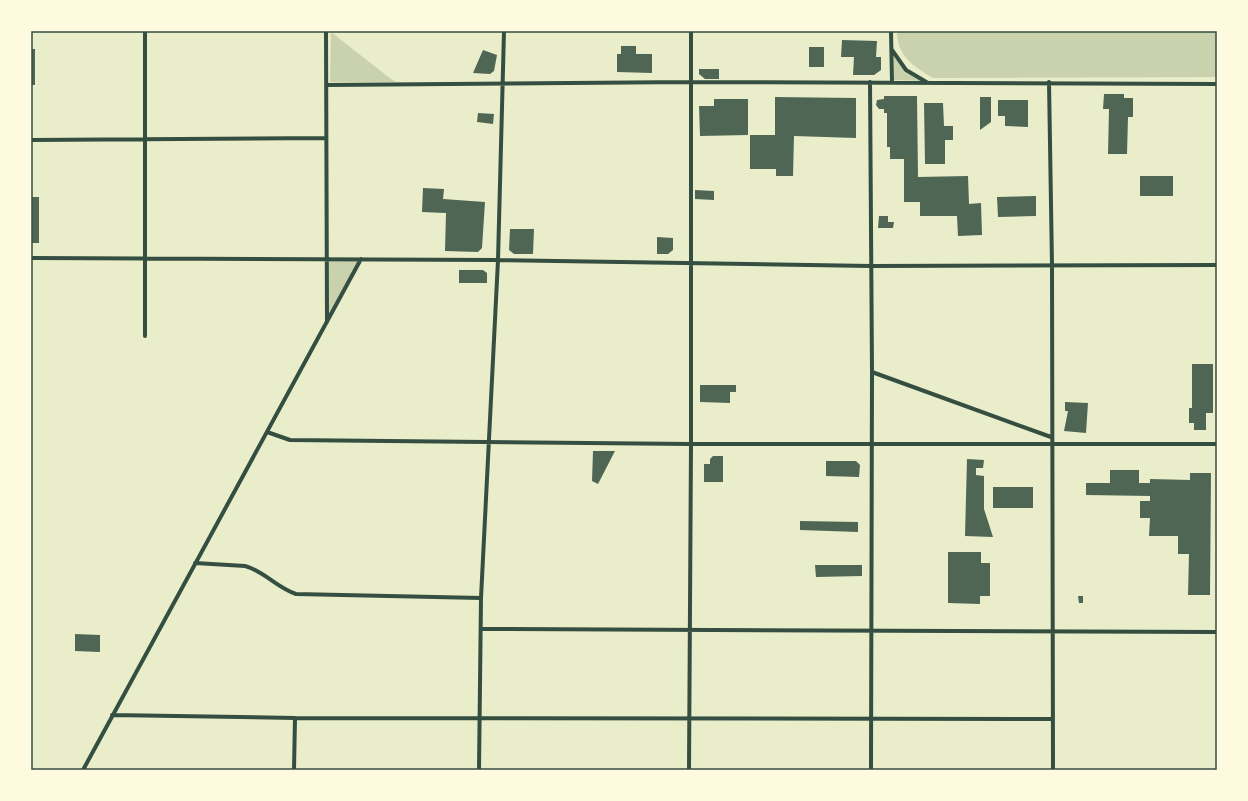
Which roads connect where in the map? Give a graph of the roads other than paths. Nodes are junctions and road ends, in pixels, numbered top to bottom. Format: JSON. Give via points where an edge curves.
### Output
{"nodes":[{"id":1,"x":145,"y":31,"type":"edge"},
{"id":2,"x":326,"y":31,"type":"edge"},
{"id":3,"x":504,"y":31,"type":"edge"},
{"id":4,"x":691,"y":31,"type":"edge"},
{"id":5,"x":891,"y":31,"type":"edge"},
{"id":6,"x":892,"y":50,"type":"junction"},
{"id":7,"x":691,"y":82,"type":"junction"},
{"id":8,"x":870,"y":82,"type":"junction"},
{"id":9,"x":892,"y":82,"type":"junction"},
{"id":10,"x":1048,"y":82,"type":"junction"},
{"id":11,"x":503,"y":83,"type":"junction"},
{"id":12,"x":928,"y":83,"type":"junction"},
{"id":13,"x":1217,"y":84,"type":"edge"},
{"id":14,"x":327,"y":85,"type":"junction"},
{"id":15,"x":326,"y":138,"type":"junction"},
{"id":16,"x":144,"y":139,"type":"junction"},
{"id":17,"x":31,"y":140,"type":"edge"},
{"id":18,"x":31,"y":258,"type":"edge"},
{"id":19,"x":144,"y":258,"type":"junction"},
{"id":20,"x":327,"y":259,"type":"junction"},
{"id":21,"x":361,"y":259,"type":"junction"},
{"id":22,"x":498,"y":260,"type":"junction"},
{"id":23,"x":691,"y":264,"type":"junction"},
{"id":24,"x":1217,"y":265,"type":"edge"},
{"id":25,"x":871,"y":266,"type":"junction"},
{"id":26,"x":1052,"y":266,"type":"junction"},
{"id":27,"x":327,"y":322,"type":"junction"},
{"id":28,"x":145,"y":336,"type":"dead end"},
{"id":29,"x":872,"y":372,"type":"junction"},
{"id":30,"x":267,"y":432,"type":"junction"},
{"id":31,"x":1051,"y":436,"type":"junction"},
{"id":32,"x":489,"y":442,"type":"junction"},
{"id":33,"x":691,"y":444,"type":"junction"},
{"id":34,"x":872,"y":444,"type":"junction"},
{"id":35,"x":1051,"y":444,"type":"junction"},
{"id":36,"x":1217,"y":444,"type":"edge"},
{"id":37,"x":195,"y":563,"type":"junction"},
{"id":38,"x":481,"y":598,"type":"junction"},
{"id":39,"x":689,"y":628,"type":"junction"},
{"id":40,"x":482,"y":629,"type":"junction"},
{"id":41,"x":872,"y":630,"type":"junction"},
{"id":42,"x":1052,"y":630,"type":"junction"},
{"id":43,"x":1217,"y":632,"type":"edge"},
{"id":44,"x":112,"y":715,"type":"junction"},
{"id":45,"x":294,"y":718,"type":"junction"},
{"id":46,"x":479,"y":718,"type":"junction"},
{"id":47,"x":689,"y":718,"type":"junction"},
{"id":48,"x":871,"y":718,"type":"junction"},
{"id":49,"x":1053,"y":719,"type":"junction"},
{"id":50,"x":83,"y":770,"type":"edge"},
{"id":51,"x":294,"y":770,"type":"edge"},
{"id":52,"x":479,"y":770,"type":"edge"},
{"id":53,"x":689,"y":770,"type":"edge"},
{"id":54,"x":871,"y":770,"type":"edge"},
{"id":55,"x":1053,"y":770,"type":"edge"}],
"edges":[{"from":1,"to":16,"type":"street"},
{"from":2,"to":14,"type":"street"},
{"from":3,"to":11,"type":"street"},
{"from":4,"to":7,"type":"street"},
{"from":5,"to":6,"type":"street"},
{"from":6,"to":9,"type":"street"},
{"from":6,"to":12,"type":"street","via":[[906,70]]},
{"from":7,"to":8,"type":"street"},
{"from":7,"to":11,"type":"street"},
{"from":7,"to":23,"type":"street"},
{"from":8,"to":9,"type":"street"},
{"from":8,"to":25,"type":"street"},
{"from":9,"to":12,"type":"street"},
{"from":10,"to":12,"type":"street"},
{"from":10,"to":13,"type":"street"},
{"from":10,"to":26,"type":"street"},
{"from":11,"to":14,"type":"street"},
{"from":11,"to":22,"type":"street"},
{"from":14,"to":15,"type":"street"},
{"from":15,"to":16,"type":"street"},
{"from":15,"to":20,"type":"street"},
{"from":16,"to":17,"type":"street"},
{"from":16,"to":19,"type":"street"},
{"from":18,"to":19,"type":"street"},
{"from":19,"to":20,"type":"street"},
{"from":19,"to":28,"type":"street"},
{"from":20,"to":21,"type":"street"},
{"from":20,"to":27,"type":"street"},
{"from":21,"to":22,"type":"street"},
{"from":21,"to":27,"type":"street"},
{"from":22,"to":23,"type":"street"},
{"from":22,"to":32,"type":"street"},
{"from":23,"to":25,"type":"street"},
{"from":23,"to":33,"type":"street"},
{"from":24,"to":26,"type":"street"},
{"from":25,"to":26,"type":"street"},
{"from":25,"to":29,"type":"street"},
{"from":26,"to":31,"type":"street"},
{"from":27,"to":30,"type":"street"},
{"from":29,"to":31,"type":"street"},
{"from":29,"to":34,"type":"street"},
{"from":30,"to":32,"type":"street","via":[[290,440]]},
{"from":30,"to":37,"type":"street"},
{"from":31,"to":35,"type":"street"},
{"from":32,"to":33,"type":"street"},
{"from":32,"to":38,"type":"street"},
{"from":33,"to":34,"type":"street"},
{"from":33,"to":39,"type":"street"},
{"from":34,"to":35,"type":"street"},
{"from":34,"to":41,"type":"street"},
{"from":35,"to":36,"type":"street"},
{"from":35,"to":42,"type":"street"},
{"from":37,"to":38,"type":"street","via":[[253,568],[287,591],[296,594]]},
{"from":37,"to":44,"type":"street"},
{"from":38,"to":40,"type":"street"},
{"from":39,"to":40,"type":"street"},
{"from":39,"to":41,"type":"street"},
{"from":39,"to":47,"type":"street"},
{"from":40,"to":46,"type":"street"},
{"from":41,"to":42,"type":"street"},
{"from":41,"to":48,"type":"street"},
{"from":42,"to":43,"type":"street"},
{"from":42,"to":49,"type":"street"},
{"from":44,"to":45,"type":"street"},
{"from":44,"to":50,"type":"street"},
{"from":45,"to":46,"type":"street"},
{"from":45,"to":51,"type":"street"},
{"from":46,"to":47,"type":"street"},
{"from":46,"to":52,"type":"street"},
{"from":47,"to":48,"type":"street"},
{"from":47,"to":53,"type":"street"},
{"from":48,"to":49,"type":"street"},
{"from":48,"to":54,"type":"street"},
{"from":49,"to":55,"type":"street"}]}
